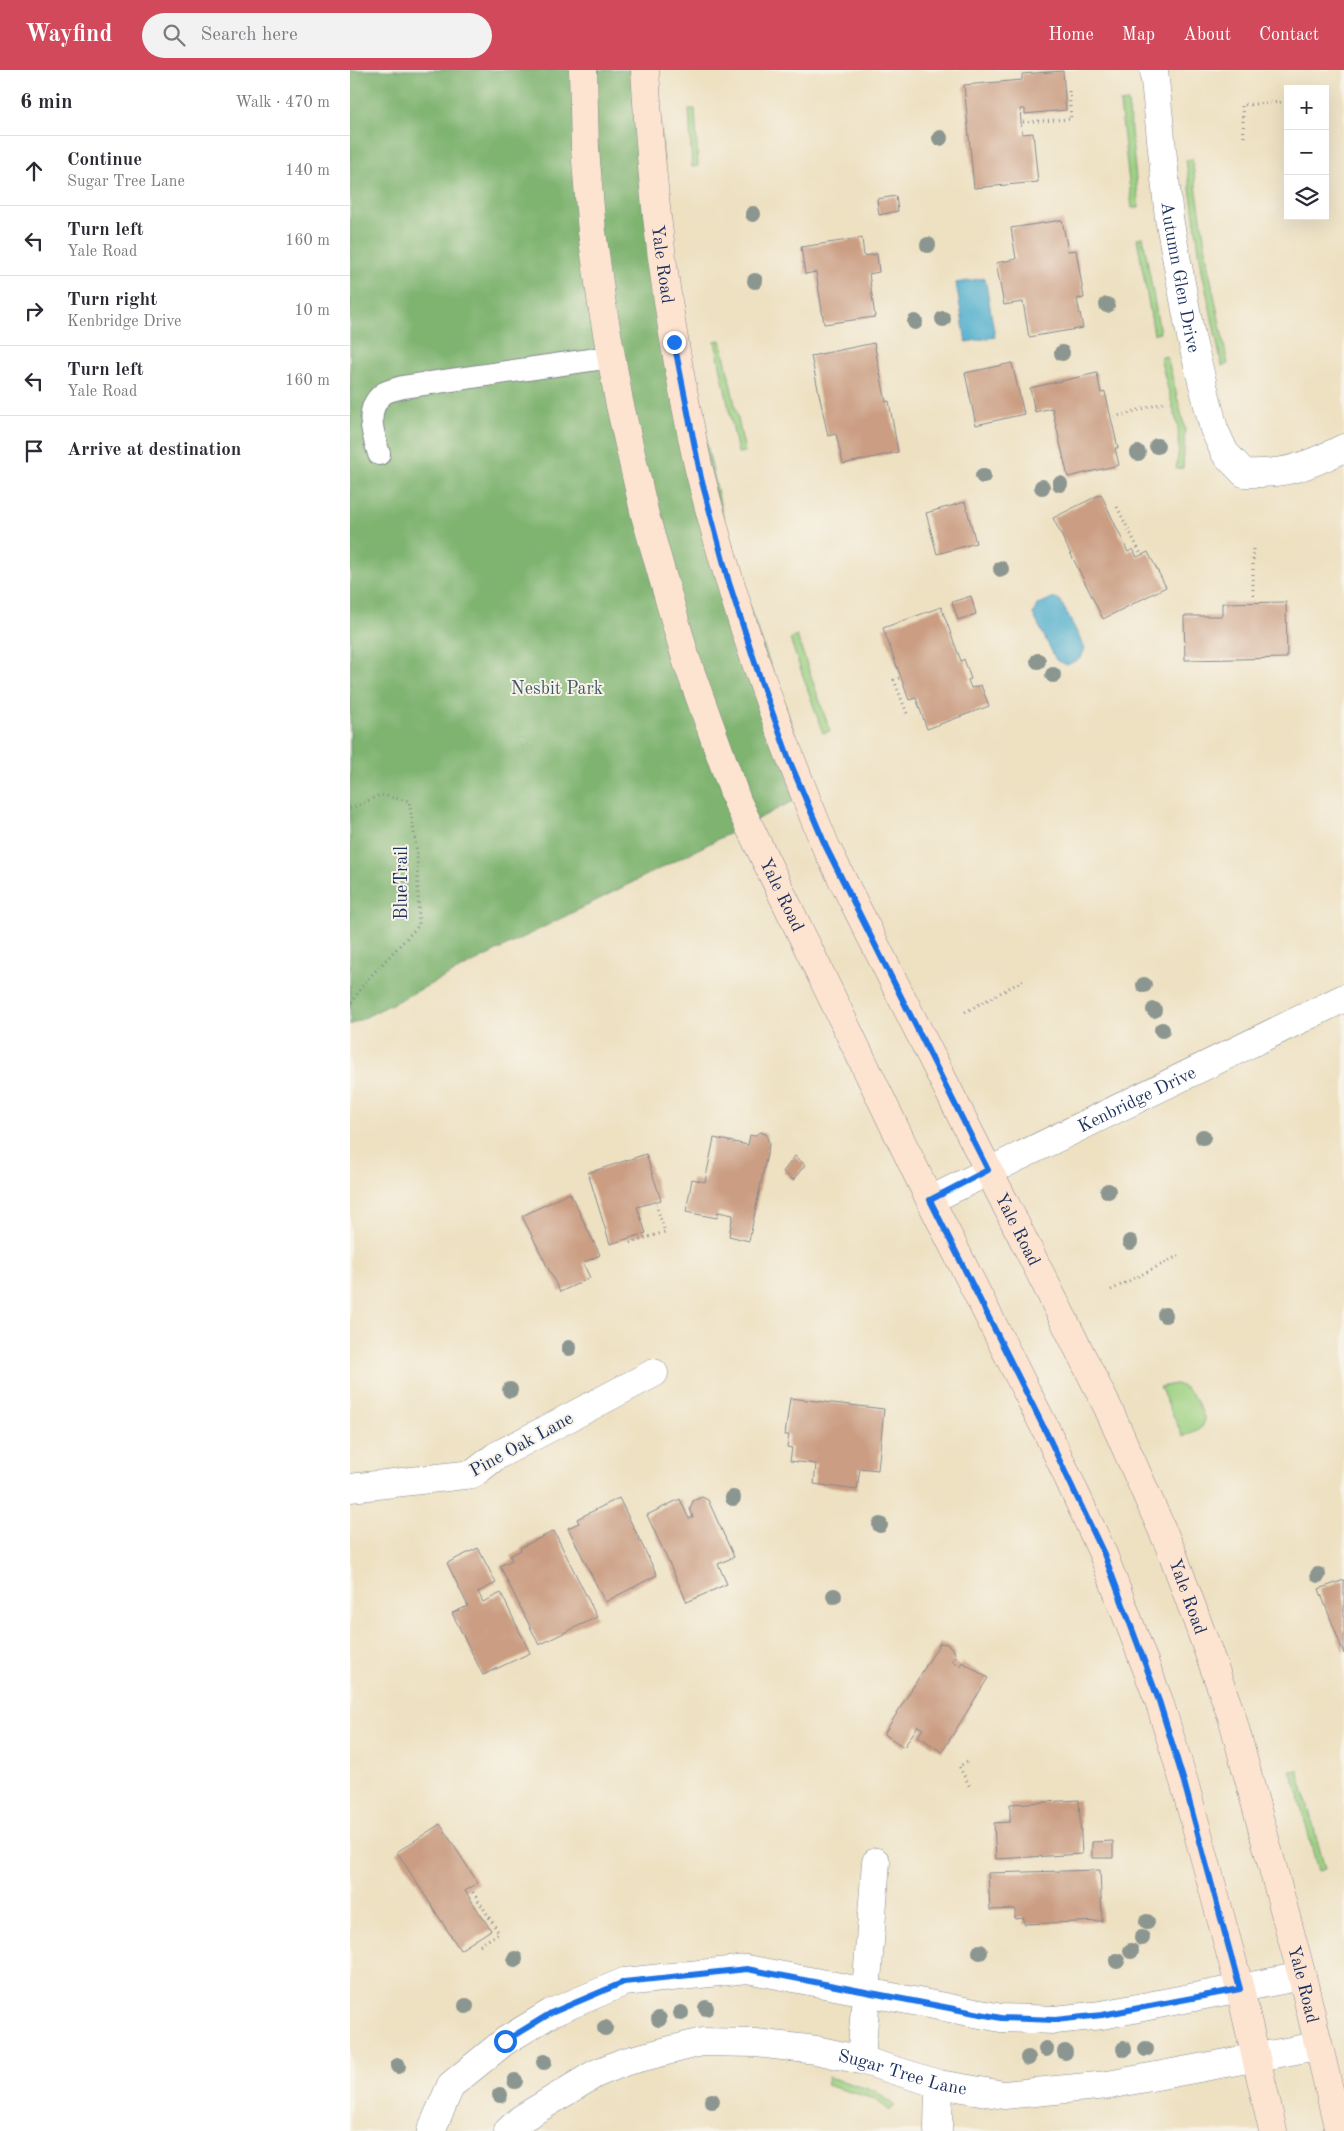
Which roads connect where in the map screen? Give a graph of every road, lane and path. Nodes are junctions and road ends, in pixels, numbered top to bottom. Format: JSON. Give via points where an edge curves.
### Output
{"nodes":[{"id":1,"x":584,"y":70,"type":"edge"},
{"id":2,"x":645,"y":70,"type":"edge"},
{"id":3,"x":1154,"y":70,"type":"edge"},
{"id":4,"x":1069,"y":91,"type":"dead end"},
{"id":5,"x":1282,"y":102,"type":"dead end"},
{"id":6,"x":1023,"y":122,"type":"dead end"},
{"id":7,"x":1244,"y":137,"type":"dead end"},
{"id":8,"x":611,"y":357,"type":"junction"},
{"id":9,"x":1167,"y":402,"type":"dead end"},
{"id":10,"x":1114,"y":417,"type":"dead end"},
{"id":11,"x":1344,"y":448,"type":"edge"},
{"id":12,"x":379,"y":454,"type":"dead end"},
{"id":13,"x":1117,"y":507,"type":"dead end"},
{"id":14,"x":1253,"y":549,"type":"dead end"},
{"id":15,"x":1141,"y":554,"type":"dead end"},
{"id":16,"x":1253,"y":599,"type":"dead end"},
{"id":17,"x":899,"y":678,"type":"dead end"},
{"id":18,"x":908,"y":716,"type":"dead end"},
{"id":19,"x":350,"y":809,"type":"edge"},
{"id":20,"x":1024,"y":980,"type":"dead end"},
{"id":21,"x":1344,"y":998,"type":"edge"},
{"id":22,"x":350,"y":1005,"type":"edge"},
{"id":23,"x":965,"y":1012,"type":"dead end"},
{"id":24,"x":988,"y":1170,"type":"junction"},
{"id":25,"x":930,"y":1200,"type":"junction"},
{"id":26,"x":656,"y":1206,"type":"dead end"},
{"id":27,"x":630,"y":1243,"type":"dead end"},
{"id":28,"x":1180,"y":1255,"type":"dead end"},
{"id":29,"x":1110,"y":1290,"type":"dead end"},
{"id":30,"x":654,"y":1372,"type":"dead end"},
{"id":31,"x":350,"y":1488,"type":"edge"},
{"id":32,"x":967,"y":1762,"type":"dead end"},
{"id":33,"x":970,"y":1787,"type":"dead end"},
{"id":34,"x":876,"y":1862,"type":"dead end"},
{"id":35,"x":473,"y":1892,"type":"dead end"},
{"id":36,"x":480,"y":1945,"type":"dead end"},
{"id":37,"x":1302,"y":1976,"type":"junction"},
{"id":38,"x":1240,"y":1989,"type":"junction"},
{"id":39,"x":867,"y":1992,"type":"junction"},
{"id":40,"x":1317,"y":2046,"type":"junction"},
{"id":41,"x":1255,"y":2058,"type":"junction"},
{"id":42,"x":861,"y":2060,"type":"junction"},
{"id":43,"x":939,"y":2084,"type":"junction"},
{"id":44,"x":432,"y":2131,"type":"edge"},
{"id":45,"x":508,"y":2131,"type":"edge"},
{"id":46,"x":938,"y":2131,"type":"edge"},
{"id":47,"x":1272,"y":2131,"type":"edge"},
{"id":48,"x":1339,"y":2131,"type":"edge"}],
"edges":[{"from":1,"to":8,"type":"main road","name":"Yale Road","via":[[585,148],[592,232]]},
{"from":2,"to":24,"type":"main road","name":"Yale Road","via":[[652,184],[674,342],[701,478],[729,583],[784,744],[826,847]]},
{"from":3,"to":11,"type":"street","name":"Autumn Glen Drive","via":[[1169,218],[1191,337],[1214,429],[1225,453],[1244,473],[1268,474],[1310,464]]},
{"from":4,"to":6,"type":"path","via":[[1071,119]]},
{"from":5,"to":7,"type":"path","via":[[1242,105]]},
{"from":8,"to":12,"type":"lane","via":[[402,387],[384,393],[373,406],[372,430]]},
{"from":8,"to":25,"type":"main road","name":"Yale Road","via":[[665,589],[686,659],[737,801]]},
{"from":9,"to":10,"type":"path"},
{"from":13,"to":15,"type":"path"},
{"from":14,"to":16,"type":"path"},
{"from":17,"to":18,"type":"path","via":[[894,680]]},
{"from":19,"to":22,"type":"path","name":"BlueTrail","via":[[380,795],[409,801],[417,852],[418,925],[366,981]]},
{"from":20,"to":23,"type":"path"},
{"from":21,"to":24,"type":"street","name":"Kenbridge Drive"},
{"from":24,"to":25,"type":"street","name":"Kenbridge Drive"},
{"from":24,"to":37,"type":"main road","name":"Yale Road","via":[[1108,1408],[1172,1552],[1232,1717]]},
{"from":25,"to":38,"type":"main road","name":"Yale Road","via":[[1104,1554],[1162,1710]]},
{"from":26,"to":27,"type":"path","via":[[665,1232]]},
{"from":28,"to":29,"type":"path"},
{"from":30,"to":31,"type":"street","name":"Pine Oak Lane","via":[[496,1456],[473,1474]]},
{"from":32,"to":33,"type":"path","via":[[959,1766]]},
{"from":34,"to":39,"type":"street"},
{"from":35,"to":36,"type":"path","via":[[499,1932]]},
{"from":37,"to":38,"type":"street"},
{"from":37,"to":40,"type":"main road","name":"Yale Road"},
{"from":38,"to":39,"type":"street","via":[[1102,2015],[1055,2020],[1001,2018]]},
{"from":38,"to":41,"type":"main road","name":"Yale Road"},
{"from":39,"to":42,"type":"street"},
{"from":39,"to":44,"type":"street","via":[[747,1969],[624,1982],[551,2013],[505,2041],[451,2085]]},
{"from":40,"to":41,"type":"street","name":"Sugar Tree Lane"},
{"from":40,"to":48,"type":"main road","name":"Yale Road"},
{"from":41,"to":43,"type":"street","name":"Sugar Tree Lane","via":[[1066,2090],[1004,2094]]},
{"from":41,"to":47,"type":"main road","name":"Yale Road"},
{"from":42,"to":43,"type":"street","name":"Sugar Tree Lane"},
{"from":42,"to":45,"type":"street","name":"Sugar Tree Lane","via":[[756,2042],[702,2042],[624,2062],[595,2074],[521,2119]]},
{"from":43,"to":46,"type":"street"}]}
